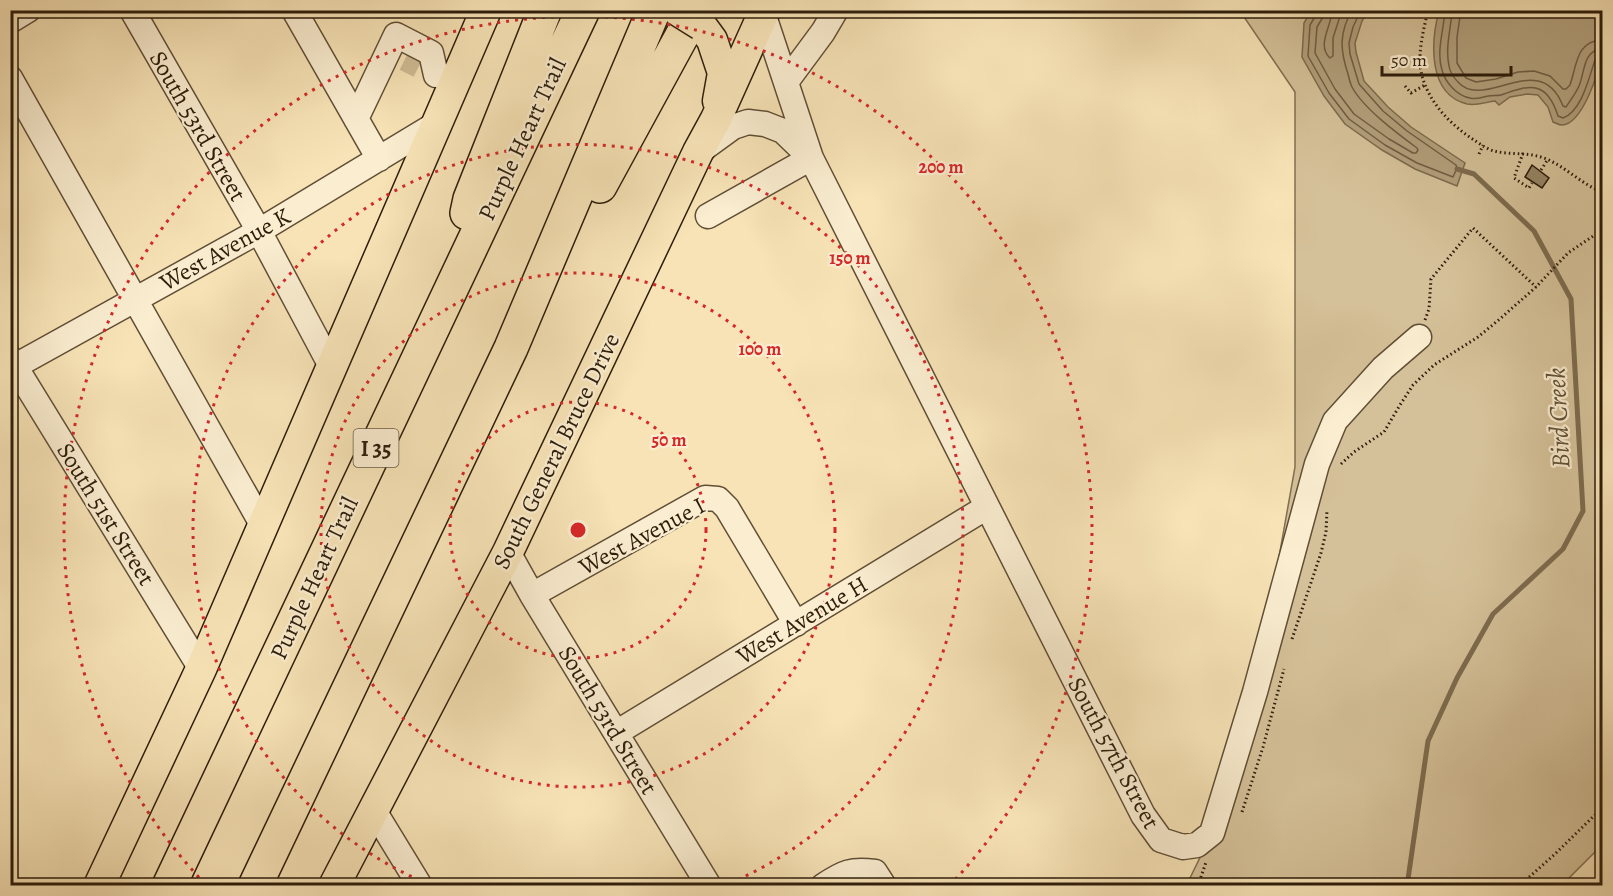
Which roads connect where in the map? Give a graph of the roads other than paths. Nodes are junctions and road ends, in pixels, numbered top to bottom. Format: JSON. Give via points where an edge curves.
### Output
{"nodes":[{"id":1,"x":28,"y":10,"type":"edge"},
{"id":2,"x":132,"y":10,"type":"edge"},
{"id":3,"x":294,"y":10,"type":"edge"},
{"id":4,"x":545,"y":10,"type":"edge"},
{"id":5,"x":583,"y":10,"type":"edge"},
{"id":6,"x":654,"y":10,"type":"edge"},
{"id":7,"x":836,"y":10,"type":"edge"},
{"id":8,"x":763,"y":12,"type":"edge"},
{"id":9,"x":691,"y":15,"type":"edge"},
{"id":10,"x":476,"y":17,"type":"edge"},
{"id":11,"x":10,"y":21,"type":"edge"},
{"id":12,"x":421,"y":67,"type":"junction"},
{"id":13,"x":10,"y":78,"type":"edge"},
{"id":14,"x":786,"y":82,"type":"junction"},
{"id":15,"x":356,"y":119,"type":"junction"},
{"id":16,"x":716,"y":119,"type":"junction"},
{"id":17,"x":436,"y":124,"type":"junction"},
{"id":18,"x":698,"y":152,"type":"junction"},
{"id":19,"x":811,"y":158,"type":"junction"},
{"id":20,"x":380,"y":159,"type":"junction"},
{"id":21,"x":708,"y":216,"type":"dead end"},
{"id":22,"x":259,"y":231,"type":"junction"},
{"id":23,"x":136,"y":299,"type":"junction"},
{"id":24,"x":436,"y":320,"type":"junction"},
{"id":25,"x":1419,"y":337,"type":"road end"},
{"id":26,"x":511,"y":348,"type":"junction"},
{"id":27,"x":12,"y":364,"type":"edge"},
{"id":28,"x":332,"y":368,"type":"junction"},
{"id":29,"x":987,"y":507,"type":"junction"},
{"id":30,"x":263,"y":526,"type":"junction"},
{"id":31,"x":508,"y":552,"type":"junction"},
{"id":32,"x":532,"y":595,"type":"junction"},
{"id":33,"x":796,"y":624,"type":"junction"},
{"id":34,"x":201,"y":669,"type":"junction"},
{"id":35,"x":616,"y":734,"type":"junction"},
{"id":36,"x":373,"y":809,"type":"junction"},
{"id":37,"x":99,"y":885,"type":"edge"},
{"id":38,"x":169,"y":885,"type":"edge"},
{"id":39,"x":255,"y":885,"type":"edge"},
{"id":40,"x":334,"y":885,"type":"edge"},
{"id":41,"x":420,"y":885,"type":"edge"},
{"id":42,"x":709,"y":885,"type":"edge"},
{"id":43,"x":823,"y":885,"type":"edge"},
{"id":44,"x":884,"y":885,"type":"edge"}],
"edges":[{"from":1,"to":11,"type":"street"},
{"from":2,"to":22,"type":"street","name":"South 53rd Street"},
{"from":3,"to":15,"type":"street"},
{"from":4,"to":24,"type":"highway","via":[[470,199]]},
{"from":5,"to":24,"type":"highway","name":"Purple Heart Trail","number":"I 35"},
{"from":6,"to":26,"type":"highway"},
{"from":7,"to":14,"type":"street"},
{"from":8,"to":14,"type":"street","name":"South 57th Street"},
{"from":8,"to":16,"type":"main road","name":"South General Bruce Drive"},
{"from":9,"to":16,"type":"main road","via":[[712,40],[723,74]]},
{"from":9,"to":26,"type":"highway"},
{"from":10,"to":12,"type":"main road"},
{"from":12,"to":15,"type":"street"},
{"from":12,"to":17,"type":"main road"},
{"from":13,"to":23,"type":"street"},
{"from":14,"to":19,"type":"street","name":"South 57th Street"},
{"from":15,"to":20,"type":"street"},
{"from":16,"to":18,"type":"main road","name":"South General Bruce Drive"},
{"from":17,"to":20,"type":"street","name":"West Avenue K"},
{"from":17,"to":28,"type":"main road"},
{"from":18,"to":19,"type":"street","name":"South 57th Street","via":[[733,127],[748,122],[783,132]]},
{"from":18,"to":31,"type":"main road","name":"South General Bruce Drive"},
{"from":19,"to":21,"type":"street"},
{"from":19,"to":29,"type":"street","name":"South 57th Street"},
{"from":20,"to":22,"type":"street","name":"West Avenue K"},
{"from":22,"to":23,"type":"street","name":"West Avenue K"},
{"from":22,"to":28,"type":"street","name":"South 53rd Street"},
{"from":23,"to":27,"type":"street","name":"West Avenue K"},
{"from":23,"to":30,"type":"street"},
{"from":24,"to":38,"type":"highway","name":"Purple Heart Trail","number":"I 35"},
{"from":25,"to":29,"type":"street","name":"South 57th Street","via":[[1335,421],[1317,464],[1212,833],[1197,845],[1183,847],[1161,840],[1143,815]]},
{"from":26,"to":39,"type":"highway"},
{"from":27,"to":34,"type":"street","name":"South 51st Street"},
{"from":28,"to":30,"type":"main road"},
{"from":29,"to":33,"type":"street","name":"West Avenue H"},
{"from":30,"to":34,"type":"main road"},
{"from":31,"to":32,"type":"street","name":"South 53rd Street"},
{"from":31,"to":36,"type":"main road","name":"South General Bruce Drive"},
{"from":32,"to":33,"type":"street","name":"West Avenue I","via":[[705,498],[718,499]]},
{"from":32,"to":35,"type":"street","name":"South 53rd Street"},
{"from":33,"to":35,"type":"street","name":"West Avenue H"},
{"from":34,"to":37,"type":"main road"},
{"from":35,"to":42,"type":"street","name":"South 53rd Street"},
{"from":36,"to":40,"type":"main road","name":"South General Bruce Drive"},
{"from":36,"to":41,"type":"street"},
{"from":43,"to":44,"type":"street","via":[[857,870],[875,872]]}]}
